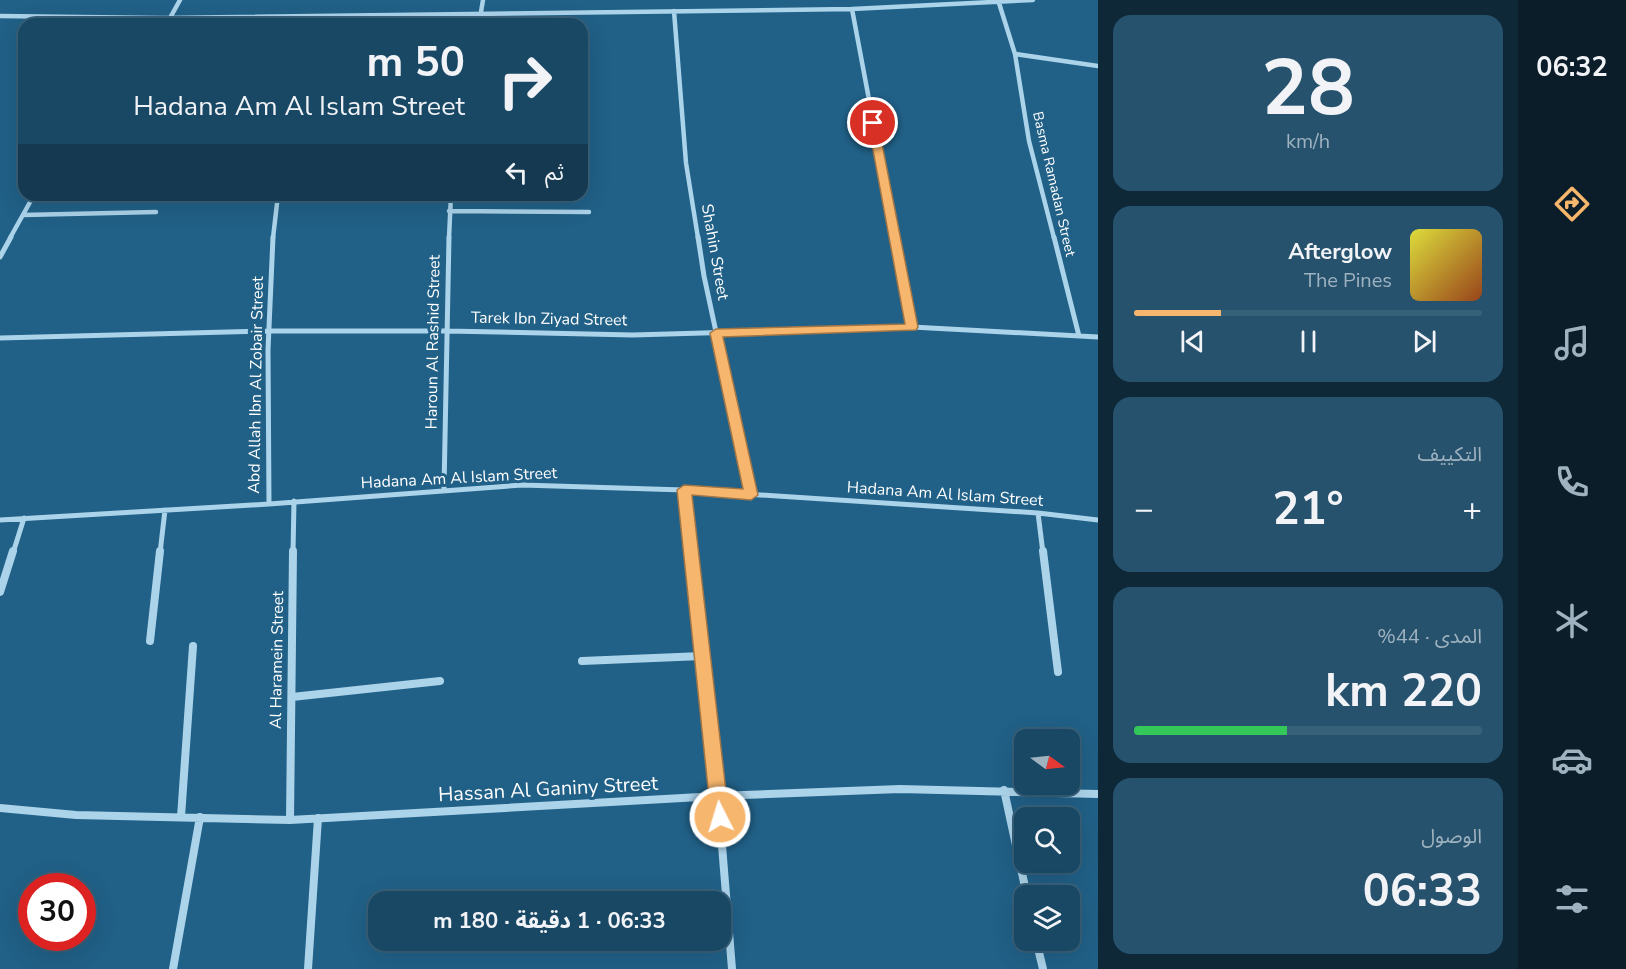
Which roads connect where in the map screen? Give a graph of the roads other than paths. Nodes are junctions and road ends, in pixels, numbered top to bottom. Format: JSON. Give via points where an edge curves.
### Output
{"nodes":[{"id":1,"x":180,"y":0,"type":"edge"},
{"id":2,"x":483,"y":0,"type":"edge"},
{"id":3,"x":1033,"y":0,"type":"edge"},
{"id":4,"x":999,"y":3,"type":"junction"},
{"id":5,"x":852,"y":9,"type":"junction"},
{"id":6,"x":674,"y":10,"type":"junction"},
{"id":7,"x":481,"y":13,"type":"junction"},
{"id":8,"x":318,"y":15,"type":"junction"},
{"id":9,"x":0,"y":16,"type":"edge"},
{"id":10,"x":164,"y":18,"type":"joint"},
{"id":11,"x":170,"y":18,"type":"junction"},
{"id":12,"x":317,"y":18,"type":"edge"},
{"id":13,"x":480,"y":18,"type":"edge"},
{"id":14,"x":1016,"y":54,"type":"junction"},
{"id":15,"x":1098,"y":66,"type":"edge"},
{"id":16,"x":31,"y":201,"type":"edge"},
{"id":17,"x":277,"y":201,"type":"edge"},
{"id":18,"x":450,"y":201,"type":"edge"},
{"id":19,"x":449,"y":211,"type":"junction"},
{"id":20,"x":156,"y":212,"type":"dead end"},
{"id":21,"x":589,"y":212,"type":"dead end"},
{"id":22,"x":23,"y":214,"type":"junction"},
{"id":23,"x":0,"y":257,"type":"edge"},
{"id":24,"x":912,"y":327,"type":"junction"},
{"id":25,"x":267,"y":331,"type":"junction"},
{"id":26,"x":447,"y":331,"type":"junction"},
{"id":27,"x":716,"y":333,"type":"junction"},
{"id":28,"x":1079,"y":336,"type":"junction"},
{"id":29,"x":1098,"y":337,"type":"edge"},
{"id":30,"x":0,"y":338,"type":"edge"},
{"id":31,"x":444,"y":489,"type":"junction"},
{"id":32,"x":684,"y":490,"type":"junction"},
{"id":33,"x":751,"y":495,"type":"junction"},
{"id":34,"x":294,"y":501,"type":"junction"},
{"id":35,"x":269,"y":504,"type":"junction"},
{"id":36,"x":165,"y":510,"type":"junction"},
{"id":37,"x":1038,"y":513,"type":"junction"},
{"id":38,"x":24,"y":518,"type":"junction"},
{"id":39,"x":0,"y":520,"type":"edge"},
{"id":40,"x":1098,"y":520,"type":"edge"},
{"id":41,"x":0,"y":592,"type":"edge"},
{"id":42,"x":150,"y":640,"type":"dead end"},
{"id":43,"x":193,"y":646,"type":"dead end"},
{"id":44,"x":702,"y":656,"type":"junction"},
{"id":45,"x":582,"y":661,"type":"dead end"},
{"id":46,"x":1058,"y":672,"type":"dead end"},
{"id":47,"x":440,"y":681,"type":"dead end"},
{"id":48,"x":292,"y":697,"type":"junction"},
{"id":49,"x":1004,"y":790,"type":"junction"},
{"id":50,"x":718,"y":795,"type":"junction"},
{"id":51,"x":1098,"y":795,"type":"edge"},
{"id":52,"x":0,"y":808,"type":"edge"},
{"id":53,"x":181,"y":817,"type":"junction"},
{"id":54,"x":200,"y":817,"type":"junction"},
{"id":55,"x":318,"y":818,"type":"junction"},
{"id":56,"x":290,"y":820,"type":"junction"},
{"id":57,"x":1025,"y":885,"type":"edge"},
{"id":58,"x":1038,"y":951,"type":"edge"},
{"id":59,"x":173,"y":969,"type":"edge"},
{"id":60,"x":308,"y":969,"type":"edge"},
{"id":61,"x":732,"y":969,"type":"edge"},
{"id":62,"x":1042,"y":969,"type":"edge"}],
"edges":[{"from":1,"to":11,"type":"street"},
{"from":2,"to":7,"type":"street"},
{"from":3,"to":4,"type":"street"},
{"from":4,"to":5,"type":"street"},
{"from":4,"to":14,"type":"street","name":"Basma Ramadan Street"},
{"from":5,"to":6,"type":"street"},
{"from":5,"to":24,"type":"street"},
{"from":6,"to":7,"type":"street"},
{"from":6,"to":27,"type":"street","name":"Shahin Street","via":[[686,163]]},
{"from":7,"to":8,"type":"street"},
{"from":7,"to":13,"type":"street"},
{"from":8,"to":11,"type":"street"},
{"from":8,"to":12,"type":"street"},
{"from":9,"to":10,"type":"street"},
{"from":10,"to":11,"type":"street"},
{"from":14,"to":15,"type":"street"},
{"from":14,"to":28,"type":"street","name":"Basma Ramadan Street","via":[[1029,141]]},
{"from":16,"to":22,"type":"street"},
{"from":17,"to":25,"type":"street","name":"Abd Allah Ibn Al Zobair Street"},
{"from":18,"to":19,"type":"street","name":"Haroun Al Rashid Street"},
{"from":19,"to":21,"type":"street"},
{"from":19,"to":26,"type":"street","name":"Haroun Al Rashid Street"},
{"from":20,"to":22,"type":"street"},
{"from":22,"to":23,"type":"street"},
{"from":24,"to":27,"type":"street","name":"Tarek Ibn Ziyad Street"},
{"from":24,"to":28,"type":"street","name":"Tarek Ibn Ziyad Street"},
{"from":25,"to":26,"type":"street","name":"Tarek Ibn Ziyad Street"},
{"from":25,"to":30,"type":"street","name":"Tarek Ibn Ziyad Street"},
{"from":25,"to":35,"type":"street","name":"Abd Allah Ibn Al Zobair Street"},
{"from":26,"to":27,"type":"street","name":"Tarek Ibn Ziyad Street"},
{"from":26,"to":31,"type":"street","name":"Haroun Al Rashid Street"},
{"from":27,"to":33,"type":"street","name":"Shahin Street"},
{"from":28,"to":29,"type":"street","name":"Tarek Ibn Ziyad Street"},
{"from":31,"to":32,"type":"street","name":"Hadana Am Al Islam Street","via":[[522,485]]},
{"from":31,"to":34,"type":"street","name":"Hadana Am Al Islam Street"},
{"from":32,"to":33,"type":"street","name":"Hadana Am Al Islam Street"},
{"from":32,"to":44,"type":"street"},
{"from":33,"to":37,"type":"street","name":"Hadana Am Al Islam Street"},
{"from":34,"to":35,"type":"street","name":"Hadana Am Al Islam Street"},
{"from":34,"to":48,"type":"street","name":"Al Haramein Street"},
{"from":35,"to":36,"type":"street","name":"Hadana Am Al Islam Street"},
{"from":36,"to":38,"type":"street","name":"Hadana Am Al Islam Street"},
{"from":36,"to":42,"type":"street"},
{"from":37,"to":40,"type":"street","name":"Hadana Am Al Islam Street"},
{"from":37,"to":46,"type":"street"},
{"from":38,"to":39,"type":"street","name":"Hadana Am Al Islam Street"},
{"from":38,"to":41,"type":"street"},
{"from":43,"to":53,"type":"street"},
{"from":44,"to":45,"type":"street"},
{"from":44,"to":50,"type":"street"},
{"from":47,"to":48,"type":"street"},
{"from":48,"to":56,"type":"street","name":"Al Haramein Street"},
{"from":49,"to":50,"type":"street","name":"Hassan Al Ganiny Street"},
{"from":49,"to":51,"type":"street","name":"Hassan Al Ganiny Street"},
{"from":49,"to":57,"type":"street"},
{"from":50,"to":55,"type":"street","name":"Hassan Al Ganiny Street"},
{"from":50,"to":61,"type":"street"},
{"from":52,"to":53,"type":"street","name":"Hassan Al Ganiny Street","via":[[76,815]]},
{"from":53,"to":54,"type":"street","name":"Hassan Al Ganiny Street"},
{"from":54,"to":56,"type":"street","name":"Hassan Al Ganiny Street"},
{"from":54,"to":59,"type":"street"},
{"from":55,"to":56,"type":"street","name":"Hassan Al Ganiny Street"},
{"from":55,"to":60,"type":"street"},
{"from":58,"to":62,"type":"street"}]}
